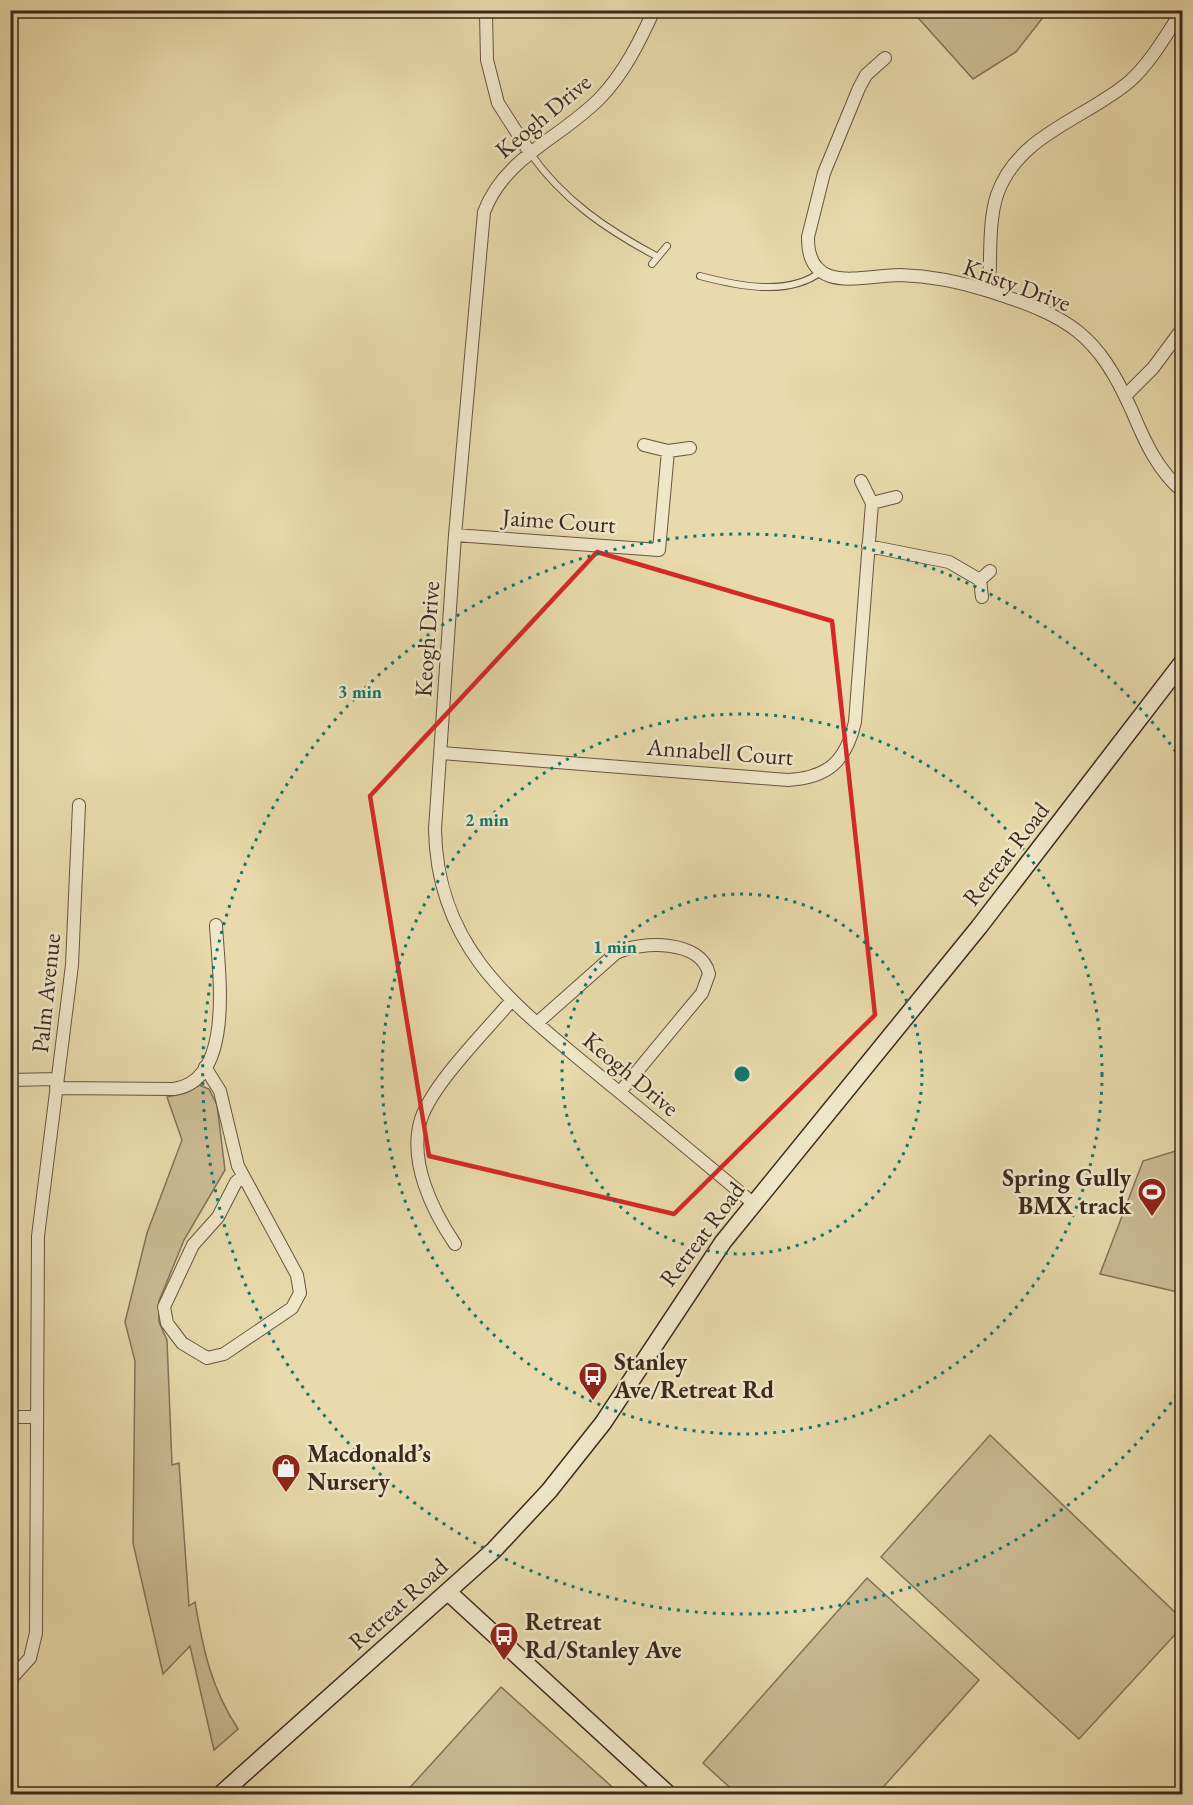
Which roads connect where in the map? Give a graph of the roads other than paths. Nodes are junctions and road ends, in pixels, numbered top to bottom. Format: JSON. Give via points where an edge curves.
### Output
{"nodes":[{"id":1,"x":654,"y":10,"type":"edge"},
{"id":2,"x":1182,"y":11,"type":"edge"},
{"id":3,"x":486,"y":13,"type":"dead end"},
{"id":4,"x":885,"y":58,"type":"dead end"},
{"id":5,"x":530,"y":153,"type":"junction"},
{"id":6,"x":668,"y":246,"type":"dead end"},
{"id":7,"x":658,"y":257,"type":"junction"},
{"id":8,"x":652,"y":264,"type":"dead end"},
{"id":9,"x":822,"y":271,"type":"junction"},
{"id":10,"x":700,"y":276,"type":"dead end"},
{"id":11,"x":989,"y":291,"type":"junction"},
{"id":12,"x":1182,"y":329,"type":"edge"},
{"id":13,"x":1125,"y":396,"type":"junction"},
{"id":14,"x":644,"y":445,"type":"dead end"},
{"id":15,"x":690,"y":448,"type":"dead end"},
{"id":16,"x":668,"y":451,"type":"junction"},
{"id":17,"x":861,"y":481,"type":"dead end"},
{"id":18,"x":1182,"y":491,"type":"edge"},
{"id":19,"x":896,"y":497,"type":"dead end"},
{"id":20,"x":872,"y":502,"type":"junction"},
{"id":21,"x":455,"y":535,"type":"junction"},
{"id":22,"x":868,"y":546,"type":"junction"},
{"id":23,"x":990,"y":571,"type":"dead end"},
{"id":24,"x":980,"y":580,"type":"junction"},
{"id":25,"x":982,"y":597,"type":"dead end"},
{"id":26,"x":1182,"y":663,"type":"edge"},
{"id":27,"x":441,"y":753,"type":"junction"},
{"id":28,"x":79,"y":805,"type":"dead end"},
{"id":29,"x":216,"y":925,"type":"dead end"},
{"id":30,"x":511,"y":1001,"type":"junction"},
{"id":31,"x":537,"y":1023,"type":"junction"},
{"id":32,"x":205,"y":1067,"type":"junction"},
{"id":33,"x":10,"y":1080,"type":"edge"},
{"id":34,"x":57,"y":1083,"type":"junction"},
{"id":35,"x":620,"y":1092,"type":"junction"},
{"id":36,"x":243,"y":1176,"type":"junction"},
{"id":37,"x":754,"y":1204,"type":"junction"},
{"id":38,"x":456,"y":1244,"type":"dead end"},
{"id":39,"x":10,"y":1417,"type":"edge"},
{"id":40,"x":37,"y":1418,"type":"junction"},
{"id":41,"x":448,"y":1592,"type":"junction"},
{"id":42,"x":10,"y":1680,"type":"edge"},
{"id":43,"x":221,"y":1794,"type":"edge"},
{"id":44,"x":669,"y":1794,"type":"edge"}],
"edges":[{"from":1,"to":5,"type":"street","name":"Keogh Drive","via":[[614,82],[580,116]]},
{"from":2,"to":11,"type":"street","via":[[1132,79],[1041,138],[1013,165],[997,196]]},
{"from":3,"to":5,"type":"street","via":[[487,60],[498,103]]},
{"from":4,"to":9,"type":"street","via":[[866,75],[859,88],[818,193],[808,248]]},
{"from":5,"to":7,"type":"lane","via":[[546,176],[582,210]]},
{"from":5,"to":21,"type":"street","name":"Keogh Drive","via":[[509,170],[490,194],[481,227]]},
{"from":6,"to":7,"type":"lane"},
{"from":7,"to":8,"type":"lane"},
{"from":9,"to":10,"type":"lane","via":[[789,287],[729,283]]},
{"from":9,"to":11,"type":"street","name":"Kristy Drive","via":[[836,279],[898,275]]},
{"from":11,"to":13,"type":"street","name":"Kristy Drive","via":[[1045,312],[1081,333],[1106,359]]},
{"from":12,"to":13,"type":"street","via":[[1153,368]]},
{"from":13,"to":18,"type":"street","name":"Kristy Drive","via":[[1154,459]]},
{"from":14,"to":16,"type":"street"},
{"from":15,"to":16,"type":"street"},
{"from":16,"to":21,"type":"street","name":"Jaime Court","via":[[659,550]]},
{"from":17,"to":20,"type":"street"},
{"from":19,"to":20,"type":"street"},
{"from":20,"to":22,"type":"street","name":"Annabell Court"},
{"from":21,"to":27,"type":"street","name":"Keogh Drive"},
{"from":22,"to":24,"type":"street","via":[[950,562]]},
{"from":22,"to":27,"type":"street","name":"Annabell Court","via":[[855,722],[839,759],[819,775],[788,780]]},
{"from":23,"to":24,"type":"street"},
{"from":24,"to":25,"type":"street"},
{"from":26,"to":37,"type":"street","name":"Retreat Road","via":[[979,927]]},
{"from":27,"to":30,"type":"street","name":"Keogh Drive","via":[[435,829],[441,883],[463,938]]},
{"from":28,"to":34,"type":"street","name":"Palm Avenue","via":[[72,965]]},
{"from":29,"to":32,"type":"street","via":[[219,1026]]},
{"from":30,"to":31,"type":"street","name":"Keogh Drive"},
{"from":30,"to":38,"type":"street","via":[[434,1094],[421,1119],[418,1144],[425,1183],[433,1206]]},
{"from":31,"to":35,"type":"street","name":"Keogh Drive"},
{"from":31,"to":35,"type":"street","via":[[628,947],[683,949],[701,958],[709,974],[702,993]]},
{"from":32,"to":34,"type":"street","via":[[191,1083],[174,1089]]},
{"from":32,"to":36,"type":"street","via":[[220,1091],[234,1155]]},
{"from":33,"to":34,"type":"street"},
{"from":34,"to":40,"type":"street","name":"Palm Avenue","via":[[38,1236]]},
{"from":35,"to":37,"type":"street","name":"Keogh Drive"},
{"from":36,"to":36,"type":"street","via":[[297,1275],[300,1293],[292,1308],[224,1354],[207,1358],[190,1350],[173,1332],[164,1307],[193,1245],[218,1217]]},
{"from":37,"to":41,"type":"street","name":"Retreat Road","via":[[696,1280],[583,1449],[511,1533]]},
{"from":39,"to":40,"type":"street"},
{"from":40,"to":42,"type":"street","name":"Palm Avenue","via":[[36,1633],[30,1658]]},
{"from":41,"to":43,"type":"street","name":"Retreat Road"},
{"from":41,"to":44,"type":"street"}]}
